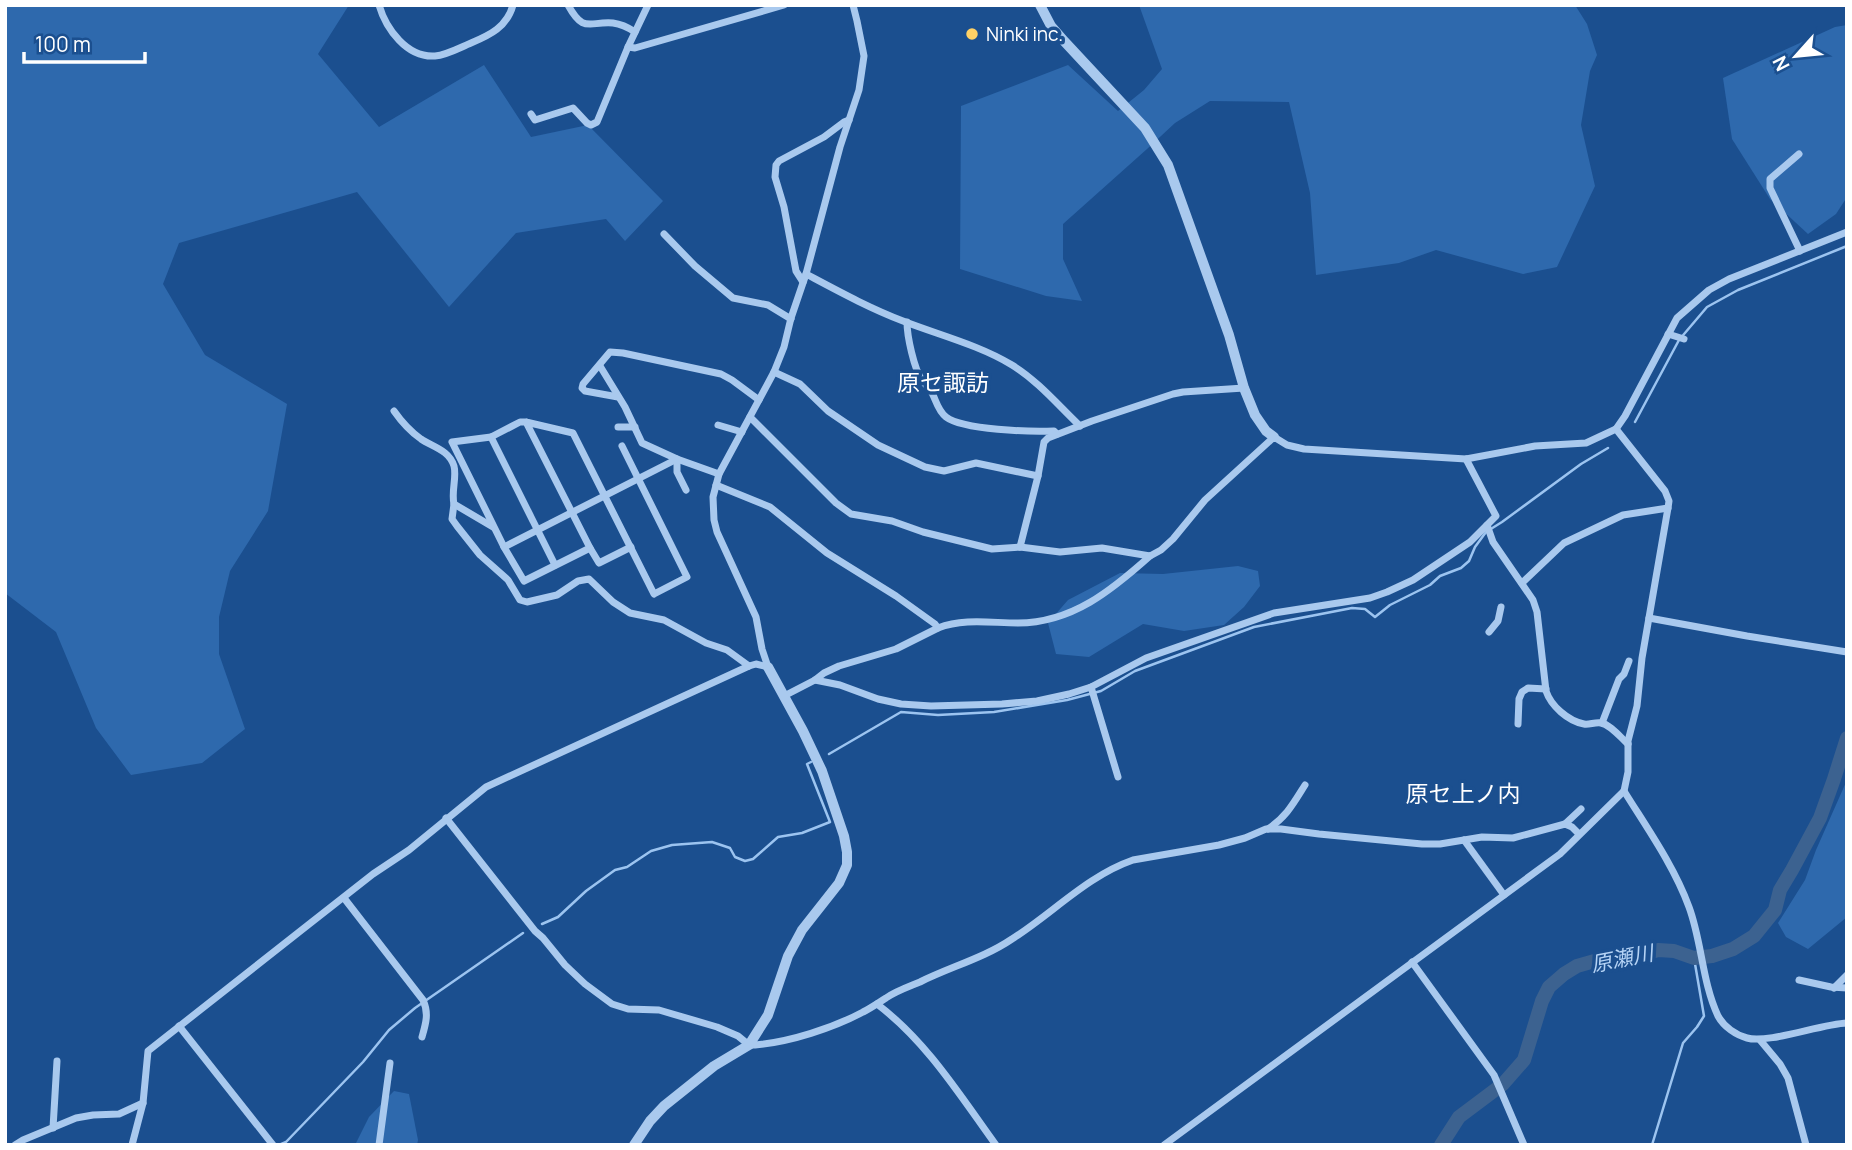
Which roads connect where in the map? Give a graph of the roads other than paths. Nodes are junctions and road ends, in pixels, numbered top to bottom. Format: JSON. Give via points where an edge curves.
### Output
{"nodes":[{"id":1,"x":513,"y":5,"type":"edge"},
{"id":2,"x":568,"y":5,"type":"edge"},
{"id":3,"x":648,"y":5,"type":"edge"},
{"id":4,"x":784,"y":5,"type":"edge"},
{"id":5,"x":853,"y":5,"type":"edge"},
{"id":6,"x":1040,"y":5,"type":"edge"},
{"id":7,"x":381,"y":7,"type":"edge"},
{"id":8,"x":635,"y":32,"type":"junction"},
{"id":9,"x":628,"y":47,"type":"junction"},
{"id":10,"x":531,"y":114,"type":"dead end"},
{"id":11,"x":849,"y":120,"type":"junction"},
{"id":12,"x":1799,"y":153,"type":"dead end"},
{"id":13,"x":1847,"y":232,"type":"edge"},
{"id":14,"x":664,"y":234,"type":"dead end"},
{"id":15,"x":1800,"y":251,"type":"junction"},
{"id":16,"x":805,"y":278,"type":"junction"},
{"id":17,"x":791,"y":319,"type":"junction"},
{"id":18,"x":907,"y":322,"type":"junction"},
{"id":19,"x":1671,"y":334,"type":"junction"},
{"id":20,"x":1684,"y":339,"type":"dead end"},
{"id":21,"x":600,"y":366,"type":"junction"},
{"id":22,"x":774,"y":372,"type":"junction"},
{"id":23,"x":1244,"y":388,"type":"junction"},
{"id":24,"x":618,"y":397,"type":"junction"},
{"id":25,"x":759,"y":400,"type":"junction"},
{"id":26,"x":394,"y":411,"type":"dead end"},
{"id":27,"x":750,"y":417,"type":"junction"},
{"id":28,"x":526,"y":422,"type":"junction"},
{"id":29,"x":718,"y":425,"type":"dead end"},
{"id":30,"x":1080,"y":426,"type":"junction"},
{"id":31,"x":618,"y":427,"type":"dead end"},
{"id":32,"x":635,"y":427,"type":"junction"},
{"id":33,"x":1616,"y":429,"type":"junction"},
{"id":34,"x":743,"y":432,"type":"junction"},
{"id":35,"x":1057,"y":434,"type":"junction"},
{"id":36,"x":1274,"y":437,"type":"junction"},
{"id":37,"x":491,"y":438,"type":"junction"},
{"id":38,"x":622,"y":446,"type":"dead end"},
{"id":39,"x":677,"y":459,"type":"junction"},
{"id":40,"x":1466,"y":459,"type":"junction"},
{"id":41,"x":719,"y":474,"type":"junction"},
{"id":42,"x":1038,"y":476,"type":"junction"},
{"id":43,"x":639,"y":478,"type":"junction"},
{"id":44,"x":716,"y":485,"type":"junction"},
{"id":45,"x":685,"y":490,"type":"dead end"},
{"id":46,"x":605,"y":496,"type":"junction"},
{"id":47,"x":454,"y":504,"type":"junction"},
{"id":48,"x":1668,"y":508,"type":"junction"},
{"id":49,"x":571,"y":512,"type":"junction"},
{"id":50,"x":1487,"y":525,"type":"junction"},
{"id":51,"x":494,"y":527,"type":"junction"},
{"id":52,"x":537,"y":529,"type":"junction"},
{"id":53,"x":504,"y":547,"type":"junction"},
{"id":54,"x":631,"y":547,"type":"junction"},
{"id":55,"x":1020,"y":547,"type":"junction"},
{"id":56,"x":590,"y":548,"type":"junction"},
{"id":57,"x":1150,"y":556,"type":"junction"},
{"id":58,"x":555,"y":565,"type":"junction"},
{"id":59,"x":1522,"y":583,"type":"junction"},
{"id":60,"x":1501,"y":607,"type":"dead end"},
{"id":61,"x":1649,"y":618,"type":"junction"},
{"id":62,"x":938,"y":628,"type":"junction"},
{"id":63,"x":1489,"y":632,"type":"dead end"},
{"id":64,"x":1847,"y":652,"type":"edge"},
{"id":65,"x":1629,"y":661,"type":"dead end"},
{"id":66,"x":749,"y":666,"type":"junction"},
{"id":67,"x":768,"y":667,"type":"junction"},
{"id":68,"x":1624,"y":674,"type":"junction"},
{"id":69,"x":1639,"y":678,"type":"junction"},
{"id":70,"x":814,"y":680,"type":"junction"},
{"id":71,"x":1546,"y":689,"type":"junction"},
{"id":72,"x":1093,"y":692,"type":"junction"},
{"id":73,"x":784,"y":696,"type":"junction"},
{"id":74,"x":1602,"y":723,"type":"junction"},
{"id":75,"x":1518,"y":724,"type":"dead end"},
{"id":76,"x":1628,"y":744,"type":"junction"},
{"id":77,"x":1118,"y":777,"type":"dead end"},
{"id":78,"x":1305,"y":785,"type":"dead end"},
{"id":79,"x":1624,"y":791,"type":"junction"},
{"id":80,"x":1581,"y":810,"type":"dead end"},
{"id":81,"x":446,"y":818,"type":"junction"},
{"id":82,"x":1565,"y":824,"type":"junction"},
{"id":83,"x":1268,"y":829,"type":"junction"},
{"id":84,"x":1579,"y":834,"type":"junction"},
{"id":85,"x":1464,"y":840,"type":"junction"},
{"id":86,"x":1504,"y":895,"type":"junction"},
{"id":87,"x":344,"y":898,"type":"junction"},
{"id":88,"x":1412,"y":962,"type":"junction"},
{"id":89,"x":1847,"y":975,"type":"edge"},
{"id":90,"x":1799,"y":980,"type":"dead end"},
{"id":91,"x":1834,"y":988,"type":"junction"},
{"id":92,"x":1847,"y":988,"type":"edge"},
{"id":93,"x":877,"y":1004,"type":"junction"},
{"id":94,"x":1847,"y":1023,"type":"edge"},
{"id":95,"x":179,"y":1026,"type":"junction"},
{"id":96,"x":422,"y":1037,"type":"dead end"},
{"id":97,"x":1760,"y":1040,"type":"junction"},
{"id":98,"x":749,"y":1045,"type":"junction"},
{"id":99,"x":57,"y":1061,"type":"dead end"},
{"id":100,"x":390,"y":1063,"type":"dead end"},
{"id":101,"x":143,"y":1103,"type":"junction"},
{"id":102,"x":54,"y":1128,"type":"junction"},
{"id":103,"x":15,"y":1145,"type":"edge"},
{"id":104,"x":132,"y":1145,"type":"edge"},
{"id":105,"x":273,"y":1145,"type":"edge"},
{"id":106,"x":379,"y":1145,"type":"edge"},
{"id":107,"x":634,"y":1145,"type":"edge"},
{"id":108,"x":996,"y":1145,"type":"edge"},
{"id":109,"x":1164,"y":1145,"type":"edge"},
{"id":110,"x":1524,"y":1145,"type":"edge"},
{"id":111,"x":1806,"y":1145,"type":"edge"}],
"edges":[{"from":1,"to":7,"type":"street","via":[[504,24],[486,37],[435,56],[408,48],[388,27]]},
{"from":2,"to":8,"type":"street","via":[[576,18],[588,25],[613,23]]},
{"from":3,"to":8,"type":"street"},
{"from":4,"to":9,"type":"street"},
{"from":5,"to":11,"type":"street","via":[[864,57]]},
{"from":6,"to":23,"type":"street","via":[[1051,26],[1144,128],[1168,164]]},
{"from":8,"to":9,"type":"street"},
{"from":9,"to":10,"type":"street","via":[[597,122],[587,123],[573,108],[536,120]]},
{"from":11,"to":16,"type":"street"},
{"from":11,"to":16,"type":"street","via":[[776,165],[796,271]]},
{"from":12,"to":15,"type":"street","via":[[1770,179],[1770,188]]},
{"from":13,"to":15,"type":"street"},
{"from":14,"to":17,"type":"street","via":[[733,298],[768,305]]},
{"from":15,"to":19,"type":"street","via":[[1709,290],[1677,318]]},
{"from":16,"to":17,"type":"street"},
{"from":16,"to":18,"type":"street"},
{"from":17,"to":22,"type":"street"},
{"from":18,"to":30,"type":"street","via":[[1011,365],[1037,383]]},
{"from":18,"to":35,"type":"street","via":[[921,379],[944,416],[964,424]]},
{"from":19,"to":20,"type":"street"},
{"from":19,"to":33,"type":"street"},
{"from":21,"to":24,"type":"street"},
{"from":21,"to":24,"type":"street","via":[[582,388]]},
{"from":21,"to":25,"type":"street","via":[[610,352],[623,353],[720,374]]},
{"from":22,"to":25,"type":"street"},
{"from":22,"to":42,"type":"street","via":[[800,384],[862,435],[925,467],[944,471],[976,463]]},
{"from":23,"to":30,"type":"street","via":[[1183,392]]},
{"from":23,"to":36,"type":"street","via":[[1255,415]]},
{"from":24,"to":32,"type":"street"},
{"from":25,"to":27,"type":"street"},
{"from":26,"to":47,"type":"street","via":[[419,438],[447,454],[455,476]]},
{"from":27,"to":34,"type":"street"},
{"from":27,"to":55,"type":"street","via":[[851,514],[992,549]]},
{"from":28,"to":37,"type":"street"},
{"from":28,"to":46,"type":"street","via":[[573,433]]},
{"from":28,"to":49,"type":"street"},
{"from":29,"to":34,"type":"street"},
{"from":30,"to":35,"type":"street"},
{"from":31,"to":32,"type":"street"},
{"from":32,"to":39,"type":"street","via":[[642,443]]},
{"from":33,"to":40,"type":"street","via":[[1586,443],[1535,446]]},
{"from":33,"to":48,"type":"street","via":[[1665,491]]},
{"from":34,"to":41,"type":"street"},
{"from":35,"to":42,"type":"street","via":[[1044,442]]},
{"from":36,"to":40,"type":"street","via":[[1304,449]]},
{"from":36,"to":57,"type":"street","via":[[1205,500],[1173,539]]},
{"from":37,"to":51,"type":"street","via":[[452,442]]},
{"from":37,"to":52,"type":"street"},
{"from":38,"to":43,"type":"street"},
{"from":39,"to":41,"type":"street"},
{"from":39,"to":43,"type":"street"},
{"from":39,"to":45,"type":"street"},
{"from":40,"to":50,"type":"street","via":[[1496,516]]},
{"from":41,"to":44,"type":"street"},
{"from":42,"to":55,"type":"street"},
{"from":43,"to":46,"type":"street"},
{"from":43,"to":54,"type":"street","via":[[687,577],[654,594]]},
{"from":44,"to":62,"type":"street","via":[[770,507],[827,553]]},
{"from":44,"to":67,"type":"street","via":[[717,532],[752,608]]},
{"from":46,"to":49,"type":"street"},
{"from":46,"to":54,"type":"street"},
{"from":47,"to":51,"type":"street"},
{"from":47,"to":66,"type":"street","via":[[452,519],[480,555],[508,580],[520,600],[557,595],[589,579],[630,613],[664,620],[727,650]]},
{"from":48,"to":59,"type":"street","via":[[1623,515],[1564,543]]},
{"from":48,"to":61,"type":"street"},
{"from":49,"to":52,"type":"street"},
{"from":49,"to":56,"type":"street"},
{"from":50,"to":59,"type":"street","via":[[1493,542]]},
{"from":50,"to":72,"type":"street","via":[[1470,542],[1387,592],[1274,613],[1146,658]]},
{"from":51,"to":53,"type":"street"},
{"from":52,"to":53,"type":"street"},
{"from":52,"to":58,"type":"street"},
{"from":53,"to":58,"type":"street","via":[[524,581]]},
{"from":54,"to":56,"type":"street","via":[[599,563]]},
{"from":55,"to":57,"type":"street","via":[[1060,552],[1102,548]]},
{"from":56,"to":58,"type":"street"},
{"from":57,"to":62,"type":"street","via":[[1102,595],[1060,617],[1021,623],[952,623]]},
{"from":59,"to":71,"type":"street","via":[[1537,612]]},
{"from":60,"to":63,"type":"street"},
{"from":61,"to":64,"type":"street"},
{"from":61,"to":69,"type":"street"},
{"from":62,"to":70,"type":"street"},
{"from":65,"to":68,"type":"street"},
{"from":66,"to":67,"type":"street"},
{"from":66,"to":81,"type":"street","via":[[486,788]]},
{"from":67,"to":73,"type":"street"},
{"from":68,"to":69,"type":"street"},
{"from":68,"to":74,"type":"street"},
{"from":69,"to":76,"type":"street"},
{"from":70,"to":72,"type":"street","via":[[878,699],[931,706],[1037,701]]},
{"from":70,"to":73,"type":"street"},
{"from":71,"to":74,"type":"street","via":[[1562,714],[1583,724]]},
{"from":71,"to":75,"type":"street","via":[[1522,692]]},
{"from":72,"to":77,"type":"street"},
{"from":73,"to":98,"type":"street","via":[[822,771],[844,836],[847,865],[839,883],[802,930],[768,1014]]},
{"from":74,"to":76,"type":"street"},
{"from":76,"to":79,"type":"street"},
{"from":78,"to":83,"type":"street","via":[[1290,810]]},
{"from":79,"to":84,"type":"street"},
{"from":79,"to":97,"type":"street","via":[[1689,907],[1718,1016],[1730,1030]]},
{"from":80,"to":82,"type":"street"},
{"from":81,"to":87,"type":"street"},
{"from":81,"to":98,"type":"street","via":[[535,931],[585,984],[612,1004],[659,1010],[717,1027]]},
{"from":82,"to":84,"type":"street"},
{"from":82,"to":85,"type":"street","via":[[1513,838]]},
{"from":83,"to":85,"type":"street","via":[[1422,844]]},
{"from":83,"to":93,"type":"street","via":[[1219,845],[1120,865],[1009,941]]},
{"from":84,"to":86,"type":"street","via":[[1560,854]]},
{"from":85,"to":86,"type":"street"},
{"from":86,"to":88,"type":"street"},
{"from":87,"to":95,"type":"street"},
{"from":87,"to":96,"type":"street","via":[[424,1003],[427,1016]]},
{"from":88,"to":109,"type":"street"},
{"from":88,"to":110,"type":"street","via":[[1494,1074]]},
{"from":89,"to":91,"type":"street"},
{"from":90,"to":91,"type":"street"},
{"from":91,"to":92,"type":"street"},
{"from":93,"to":98,"type":"street","via":[[803,1035]]},
{"from":93,"to":108,"type":"street","via":[[920,1042]]},
{"from":94,"to":97,"type":"street"},
{"from":95,"to":101,"type":"street","via":[[148,1051]]},
{"from":95,"to":105,"type":"street"},
{"from":97,"to":111,"type":"street","via":[[1788,1078]]},
{"from":98,"to":107,"type":"street","via":[[664,1106]]},
{"from":99,"to":102,"type":"street"},
{"from":100,"to":106,"type":"street"},
{"from":101,"to":102,"type":"street","via":[[118,1114],[76,1118]]},
{"from":101,"to":104,"type":"street"},
{"from":102,"to":103,"type":"street"}]}
